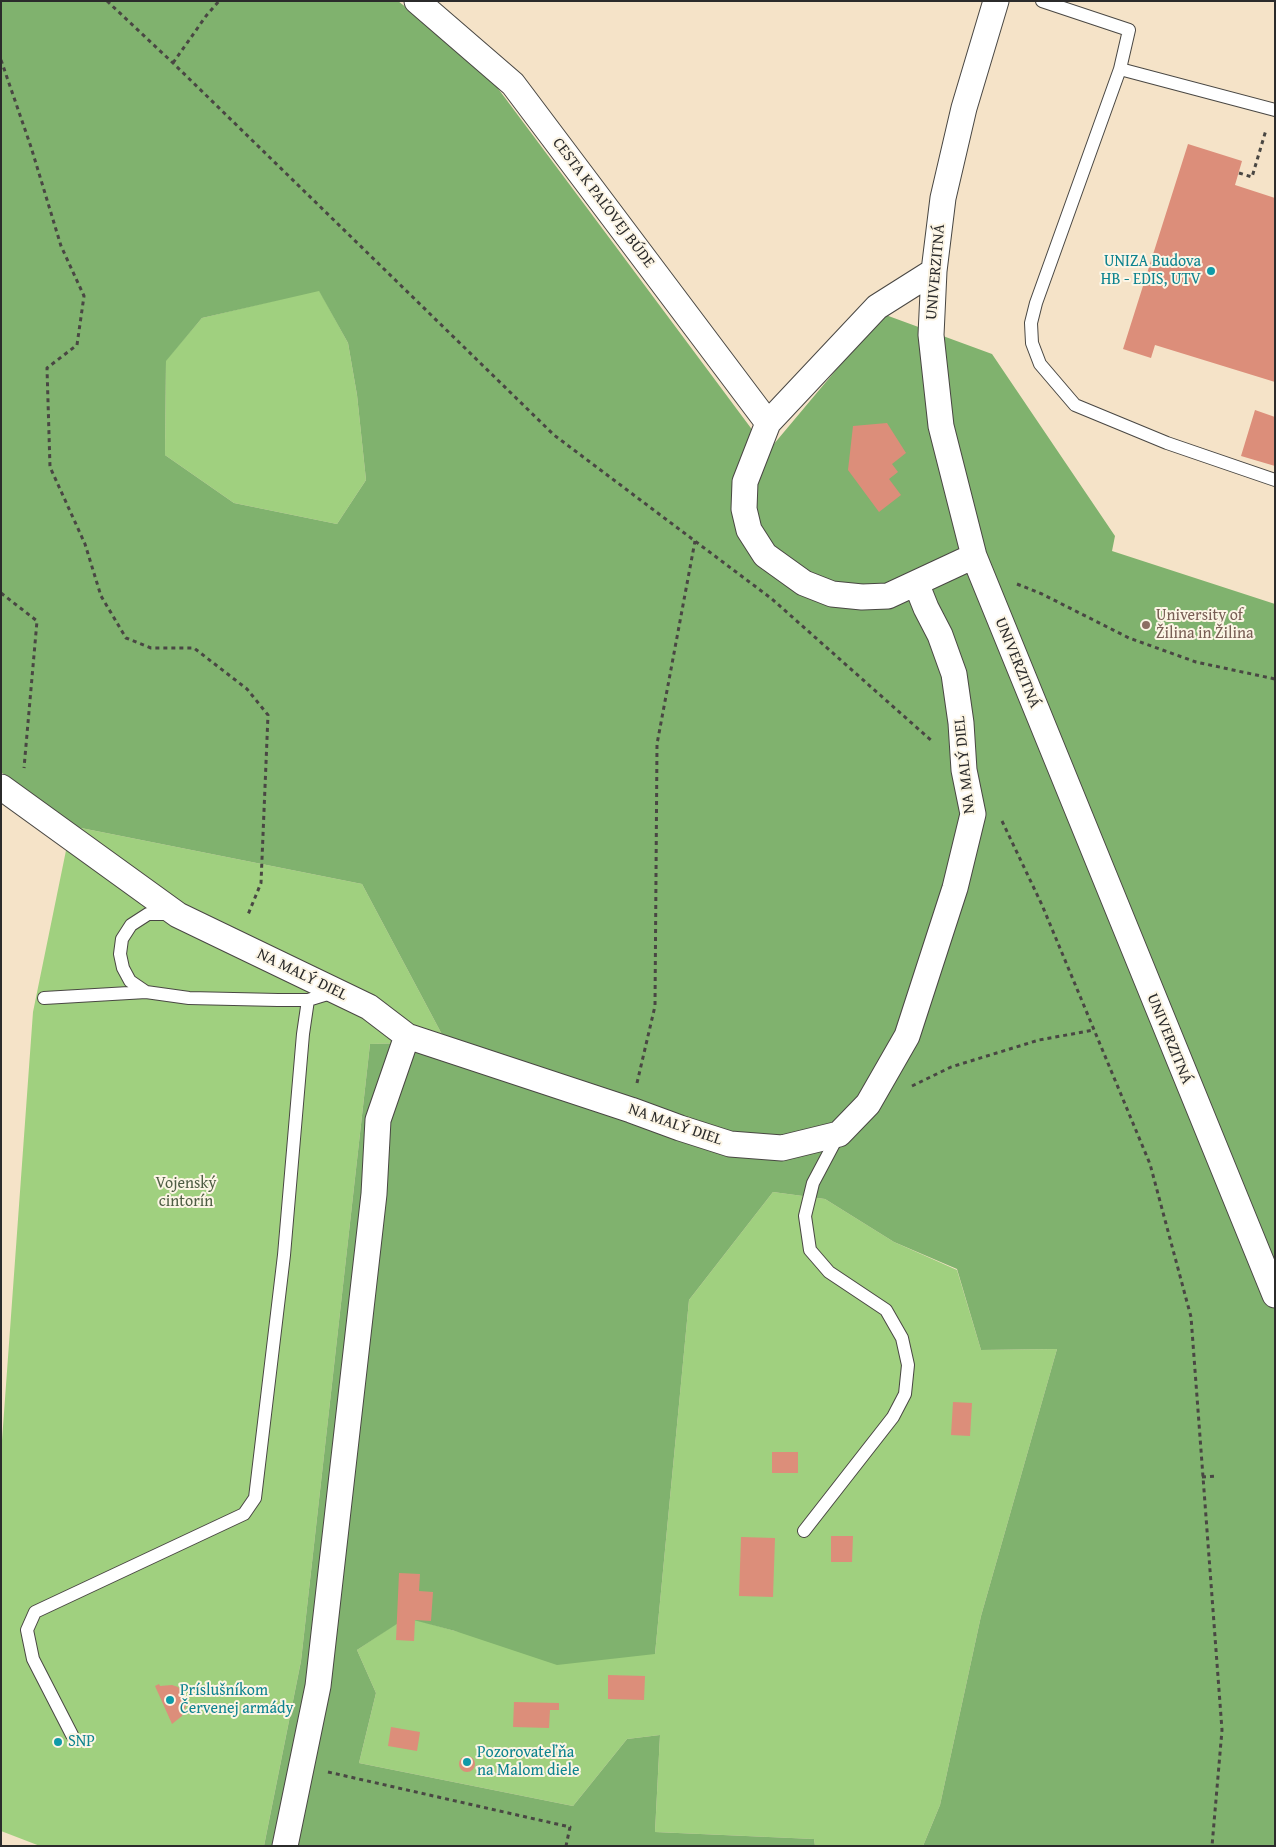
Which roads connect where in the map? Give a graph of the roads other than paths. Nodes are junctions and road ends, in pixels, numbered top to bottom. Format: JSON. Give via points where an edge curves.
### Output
{"nodes":[{"id":1,"x":417,"y":1,"type":"edge"},
{"id":2,"x":996,"y":1,"type":"edge"},
{"id":3,"x":1042,"y":1,"type":"edge"},
{"id":4,"x":1120,"y":69,"type":"junction"},
{"id":5,"x":1274,"y":109,"type":"edge"},
{"id":6,"x":934,"y":271,"type":"junction"},
{"id":7,"x":768,"y":423,"type":"junction"},
{"id":8,"x":1275,"y":480,"type":"edge"},
{"id":9,"x":974,"y":556,"type":"junction"},
{"id":10,"x":916,"y":583,"type":"junction"},
{"id":11,"x":11,"y":794,"type":"edge"},
{"id":12,"x":178,"y":915,"type":"junction"},
{"id":13,"x":146,"y":992,"type":"junction"},
{"id":14,"x":336,"y":992,"type":"junction"},
{"id":15,"x":44,"y":998,"type":"dead end"},
{"id":16,"x":308,"y":1000,"type":"junction"},
{"id":17,"x":407,"y":1036,"type":"junction"},
{"id":18,"x":839,"y":1134,"type":"junction"},
{"id":19,"x":1275,"y":1295,"type":"edge"},
{"id":20,"x":804,"y":1531,"type":"dead end"},
{"id":21,"x":72,"y":1735,"type":"dead end"},
{"id":22,"x":285,"y":1846,"type":"edge"}],
"edges":[{"from":1,"to":7,"type":"street","name":"CESTA K PAĽOVEJ BÚDE","via":[[513,84]]},
{"from":2,"to":6,"type":"street","name":"UNIVERZITNÁ","via":[[964,108],[943,198]]},
{"from":3,"to":4,"type":"lane","via":[[1129,30]]},
{"from":4,"to":5,"type":"lane"},
{"from":4,"to":8,"type":"lane","via":[[1036,303],[1031,323],[1032,343],[1040,364],[1075,405],[1167,443]]},
{"from":6,"to":7,"type":"street","via":[[877,307]]},
{"from":6,"to":9,"type":"street","name":"UNIVERZITNÁ","via":[[930,335],[940,426]]},
{"from":7,"to":10,"type":"street","via":[[745,482],[744,510],[750,530],[765,555],[804,583],[832,594],[888,596]]},
{"from":9,"to":10,"type":"street"},
{"from":9,"to":19,"type":"street","name":"UNIVERZITNÁ"},
{"from":10,"to":18,"type":"street","name":"NA MALÝ DIEL","via":[[954,674],[964,770],[973,814],[955,888],[907,1036],[868,1104]]},
{"from":11,"to":12,"type":"street","name":"NA MALÝ DIEL"},
{"from":12,"to":13,"type":"lane","via":[[148,914],[131,925],[122,940],[123,968],[130,980]]},
{"from":12,"to":14,"type":"street","name":"NA MALÝ DIEL"},
{"from":13,"to":15,"type":"lane"},
{"from":13,"to":16,"type":"lane","via":[[189,998]]},
{"from":14,"to":16,"type":"lane"},
{"from":14,"to":17,"type":"street","name":"NA MALÝ DIEL","via":[[369,1007]]},
{"from":16,"to":21,"type":"lane","via":[[284,1255],[255,1498],[244,1514],[34,1612],[27,1630],[34,1658]]},
{"from":17,"to":18,"type":"street","name":"NA MALÝ DIEL","via":[[730,1144],[782,1148]]},
{"from":17,"to":22,"type":"street","via":[[378,1120],[374,1194],[318,1686]]},
{"from":18,"to":20,"type":"lane","via":[[813,1183],[805,1216],[810,1250],[830,1272],[886,1310],[902,1338],[908,1365],[905,1394],[893,1417]]}]}
